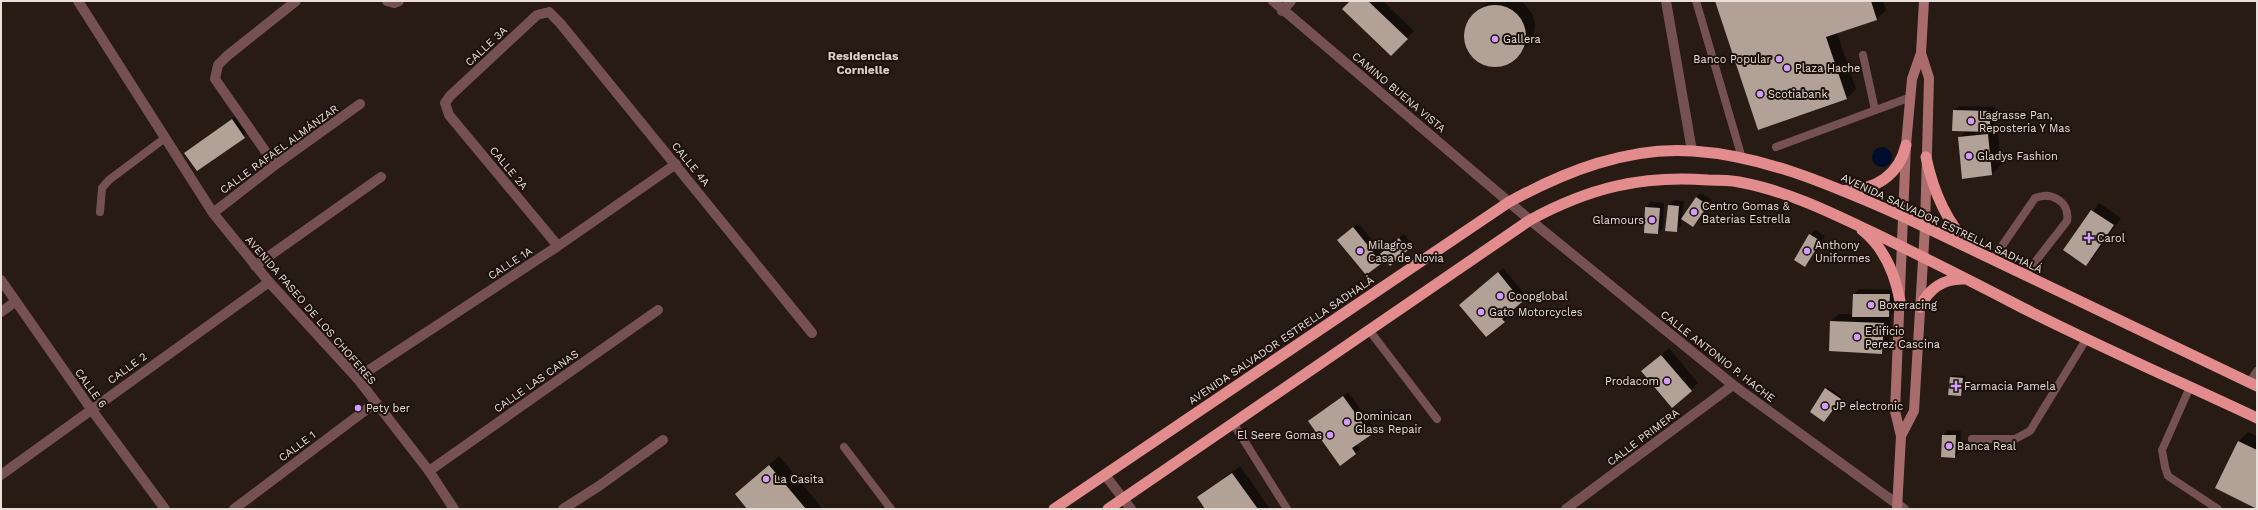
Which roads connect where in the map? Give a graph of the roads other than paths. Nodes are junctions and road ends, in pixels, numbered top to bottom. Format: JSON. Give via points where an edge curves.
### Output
{"nodes":[{"id":1,"x":78,"y":1,"type":"edge"},
{"id":2,"x":296,"y":1,"type":"edge"},
{"id":3,"x":387,"y":1,"type":"edge"},
{"id":4,"x":399,"y":1,"type":"edge"},
{"id":5,"x":1273,"y":1,"type":"edge"},
{"id":6,"x":1291,"y":1,"type":"edge"},
{"id":7,"x":1666,"y":1,"type":"edge"},
{"id":8,"x":1696,"y":1,"type":"edge"},
{"id":9,"x":1924,"y":1,"type":"edge"},
{"id":10,"x":1282,"y":11,"type":"junction"},
{"id":11,"x":548,"y":12,"type":"joint"},
{"id":12,"x":1921,"y":53,"type":"junction"},
{"id":13,"x":1863,"y":55,"type":"dead end"},
{"id":14,"x":1911,"y":97,"type":"junction"},
{"id":15,"x":445,"y":103,"type":"joint"},
{"id":16,"x":360,"y":104,"type":"dead end"},
{"id":17,"x":1875,"y":110,"type":"junction"},
{"id":18,"x":165,"y":138,"type":"junction"},
{"id":19,"x":1906,"y":144,"type":"junction"},
{"id":20,"x":1776,"y":147,"type":"dead end"},
{"id":21,"x":1692,"y":151,"type":"junction"},
{"id":22,"x":1926,"y":157,"type":"junction"},
{"id":23,"x":1742,"y":158,"type":"junction"},
{"id":24,"x":676,"y":164,"type":"junction"},
{"id":25,"x":274,"y":165,"type":"junction"},
{"id":26,"x":381,"y":177,"type":"dead end"},
{"id":27,"x":1844,"y":190,"type":"junction"},
{"id":28,"x":1509,"y":202,"type":"junction"},
{"id":29,"x":100,"y":212,"type":"dead end"},
{"id":30,"x":213,"y":213,"type":"junction"},
{"id":31,"x":1902,"y":216,"type":"junction"},
{"id":32,"x":1530,"y":220,"type":"junction"},
{"id":33,"x":1847,"y":220,"type":"junction"},
{"id":34,"x":1925,"y":227,"type":"junction"},
{"id":35,"x":558,"y":246,"type":"junction"},
{"id":36,"x":1902,"y":247,"type":"junction"},
{"id":37,"x":1975,"y":251,"type":"junction"},
{"id":38,"x":1922,"y":256,"type":"junction"},
{"id":39,"x":1993,"y":260,"type":"junction"},
{"id":40,"x":255,"y":266,"type":"junction"},
{"id":41,"x":2025,"y":275,"type":"junction"},
{"id":42,"x":1966,"y":279,"type":"junction"},
{"id":43,"x":1,"y":280,"type":"edge"},
{"id":44,"x":268,"y":282,"type":"junction"},
{"id":45,"x":1900,"y":301,"type":"junction"},
{"id":46,"x":15,"y":302,"type":"junction"},
{"id":47,"x":1920,"y":307,"type":"junction"},
{"id":48,"x":658,"y":310,"type":"dead end"},
{"id":49,"x":1,"y":312,"type":"edge"},
{"id":50,"x":1369,"y":330,"type":"junction"},
{"id":51,"x":812,"y":333,"type":"dead end"},
{"id":52,"x":2087,"y":338,"type":"junction"},
{"id":53,"x":2257,"y":371,"type":"edge"},
{"id":54,"x":357,"y":378,"type":"junction"},
{"id":55,"x":2253,"y":384,"type":"edge"},
{"id":56,"x":1733,"y":385,"type":"junction"},
{"id":57,"x":2190,"y":387,"type":"junction"},
{"id":58,"x":375,"y":403,"type":"junction"},
{"id":59,"x":91,"y":409,"type":"junction"},
{"id":60,"x":2257,"y":418,"type":"edge"},
{"id":61,"x":1437,"y":419,"type":"dead end"},
{"id":62,"x":1234,"y":423,"type":"junction"},
{"id":63,"x":1901,"y":436,"type":"junction"},
{"id":64,"x":1972,"y":439,"type":"dead end"},
{"id":65,"x":663,"y":440,"type":"dead end"},
{"id":66,"x":844,"y":446,"type":"dead end"},
{"id":67,"x":429,"y":471,"type":"junction"},
{"id":68,"x":1,"y":475,"type":"edge"},
{"id":69,"x":1105,"y":475,"type":"junction"},
{"id":70,"x":1123,"y":499,"type":"junction"},
{"id":71,"x":1900,"y":507,"type":"edge"},
{"id":72,"x":165,"y":509,"type":"edge"},
{"id":73,"x":234,"y":509,"type":"edge"},
{"id":74,"x":454,"y":509,"type":"edge"},
{"id":75,"x":562,"y":509,"type":"edge"},
{"id":76,"x":891,"y":509,"type":"edge"},
{"id":77,"x":1054,"y":509,"type":"edge"},
{"id":78,"x":1108,"y":509,"type":"edge"},
{"id":79,"x":1131,"y":509,"type":"edge"},
{"id":80,"x":1287,"y":509,"type":"edge"},
{"id":81,"x":1566,"y":509,"type":"edge"},
{"id":82,"x":2218,"y":509,"type":"edge"}],
"edges":[{"from":1,"to":18,"type":"street","name":"AVENIDA PASEO DE LOS CHOFERES"},
{"from":2,"to":25,"type":"street","via":[[226,56],[218,65],[215,79]]},
{"from":3,"to":4,"type":"street"},
{"from":5,"to":10,"type":"street","name":"CAMINO BUENA VISTA"},
{"from":6,"to":10,"type":"street"},
{"from":7,"to":21,"type":"street"},
{"from":8,"to":23,"type":"lane"},
{"from":9,"to":12,"type":"main road"},
{"from":10,"to":28,"type":"street","name":"CAMINO BUENA VISTA","via":[[1381,91]]},
{"from":11,"to":15,"type":"street","name":"CALLE 3A","via":[[537,15]]},
{"from":11,"to":24,"type":"street","name":"CALLE 4A","via":[[560,23]]},
{"from":12,"to":14,"type":"main road","via":[[1912,79]]},
{"from":12,"to":22,"type":"main road","via":[[1929,78]]},
{"from":13,"to":17,"type":"lane"},
{"from":14,"to":17,"type":"lane"},
{"from":14,"to":19,"type":"main road"},
{"from":15,"to":35,"type":"street","name":"CALLE 2A","via":[[449,115]]},
{"from":16,"to":25,"type":"street","name":"CALLE RAFAEL ALMÁNZAR"},
{"from":17,"to":20,"type":"lane"},
{"from":18,"to":29,"type":"lane","via":[[109,180],[102,188]]},
{"from":18,"to":30,"type":"street","name":"AVENIDA PASEO DE LOS CHOFERES"},
{"from":19,"to":27,"type":"highway","via":[[1900,162],[1884,180],[1862,189]]},
{"from":19,"to":31,"type":"main road"},
{"from":21,"to":23,"type":"highway","name":"AVENIDA SALVADOR ESTRELLA SADHALÁ"},
{"from":21,"to":28,"type":"highway","name":"AVENIDA SALVADOR ESTRELLA SADHALÁ","via":[[1655,152],[1618,158],[1576,170]]},
{"from":22,"to":34,"type":"main road"},
{"from":22,"to":37,"type":"highway","via":[[1932,183],[1943,208],[1957,231]]},
{"from":23,"to":27,"type":"highway","name":"AVENIDA SALVADOR ESTRELLA SADHALÁ","via":[[1773,165]]},
{"from":24,"to":35,"type":"street","name":"CALLE 1A"},
{"from":24,"to":51,"type":"street","name":"CALLE 4A"},
{"from":25,"to":30,"type":"street","name":"CALLE RAFAEL ALMÁNZAR"},
{"from":26,"to":40,"type":"street"},
{"from":27,"to":31,"type":"highway","name":"AVENIDA SALVADOR ESTRELLA SADHALÁ"},
{"from":28,"to":32,"type":"street","name":"CAMINO BUENA VISTA"},
{"from":28,"to":69,"type":"highway","name":"AVENIDA SALVADOR ESTRELLA SADHALÁ"},
{"from":30,"to":40,"type":"street","name":"AVENIDA PASEO DE LOS CHOFERES"},
{"from":31,"to":34,"type":"highway","name":"AVENIDA SALVADOR ESTRELLA SADHALÁ"},
{"from":31,"to":36,"type":"main road"},
{"from":32,"to":33,"type":"highway","via":[[1574,199],[1621,183],[1690,178],[1762,187],[1816,205]]},
{"from":32,"to":50,"type":"highway"},
{"from":32,"to":56,"type":"street","name":"CALLE ANTONIO P. HACHE"},
{"from":33,"to":36,"type":"highway"},
{"from":33,"to":45,"type":"highway","via":[[1865,233],[1886,258],[1895,279]]},
{"from":34,"to":37,"type":"highway","name":"AVENIDA SALVADOR ESTRELLA SADHALÁ"},
{"from":34,"to":38,"type":"main road"},
{"from":35,"to":54,"type":"street","name":"CALLE 1A"},
{"from":36,"to":38,"type":"highway"},
{"from":36,"to":45,"type":"main road"},
{"from":37,"to":39,"type":"highway","name":"AVENIDA SALVADOR ESTRELLA SADHALÁ"},
{"from":38,"to":42,"type":"highway"},
{"from":38,"to":47,"type":"main road"},
{"from":39,"to":41,"type":"highway","name":"AVENIDA SALVADOR ESTRELLA SADHALÁ"},
{"from":39,"to":41,"type":"lane","via":[[2035,198],[2043,194],[2050,195],[2064,204],[2068,213],[2067,221]]},
{"from":40,"to":44,"type":"street","name":"AVENIDA PASEO DE LOS CHOFERES"},
{"from":41,"to":55,"type":"highway","name":"AVENIDA SALVADOR ESTRELLA SADHALÁ"},
{"from":42,"to":47,"type":"highway","via":[[1951,280],[1938,285],[1927,294]]},
{"from":42,"to":52,"type":"highway"},
{"from":43,"to":46,"type":"street","name":"CALLE 6"},
{"from":44,"to":54,"type":"street","name":"AVENIDA PASEO DE LOS CHOFERES"},
{"from":44,"to":59,"type":"street","name":"CALLE 2"},
{"from":45,"to":63,"type":"main road","via":[[1895,411]]},
{"from":46,"to":49,"type":"street"},
{"from":46,"to":59,"type":"street","name":"CALLE 6"},
{"from":47,"to":63,"type":"main road","via":[[1914,411]]},
{"from":48,"to":67,"type":"street","name":"CALLE LAS CANAS"},
{"from":50,"to":61,"type":"lane"},
{"from":50,"to":62,"type":"highway"},
{"from":52,"to":57,"type":"highway"},
{"from":52,"to":64,"type":"lane","via":[[2030,431],[2015,439]]},
{"from":53,"to":55,"type":"lane"},
{"from":54,"to":58,"type":"street","name":"AVENIDA PASEO DE LOS CHOFERES"},
{"from":56,"to":71,"type":"street","name":"CALLE ANTONIO P. HACHE"},
{"from":56,"to":81,"type":"street","name":"CALLE PRIMERA"},
{"from":57,"to":60,"type":"highway"},
{"from":57,"to":82,"type":"lane","via":[[2162,450],[2165,467],[2168,476]]},
{"from":58,"to":67,"type":"street","name":"AVENIDA PASEO DE LOS CHOFERES"},
{"from":58,"to":73,"type":"street","name":"CALLE 1"},
{"from":59,"to":68,"type":"street","name":"CALLE 2"},
{"from":59,"to":72,"type":"street","name":"CALLE 6"},
{"from":62,"to":70,"type":"highway"},
{"from":62,"to":80,"type":"lane"},
{"from":63,"to":71,"type":"main road"},
{"from":65,"to":75,"type":"street"},
{"from":66,"to":76,"type":"lane"},
{"from":67,"to":74,"type":"street","name":"AVENIDA PASEO DE LOS CHOFERES"},
{"from":69,"to":70,"type":"street"},
{"from":69,"to":77,"type":"highway","name":"AVENIDA SALVADOR ESTRELLA SADHALÁ"},
{"from":70,"to":78,"type":"highway"},
{"from":70,"to":79,"type":"street"}]}
